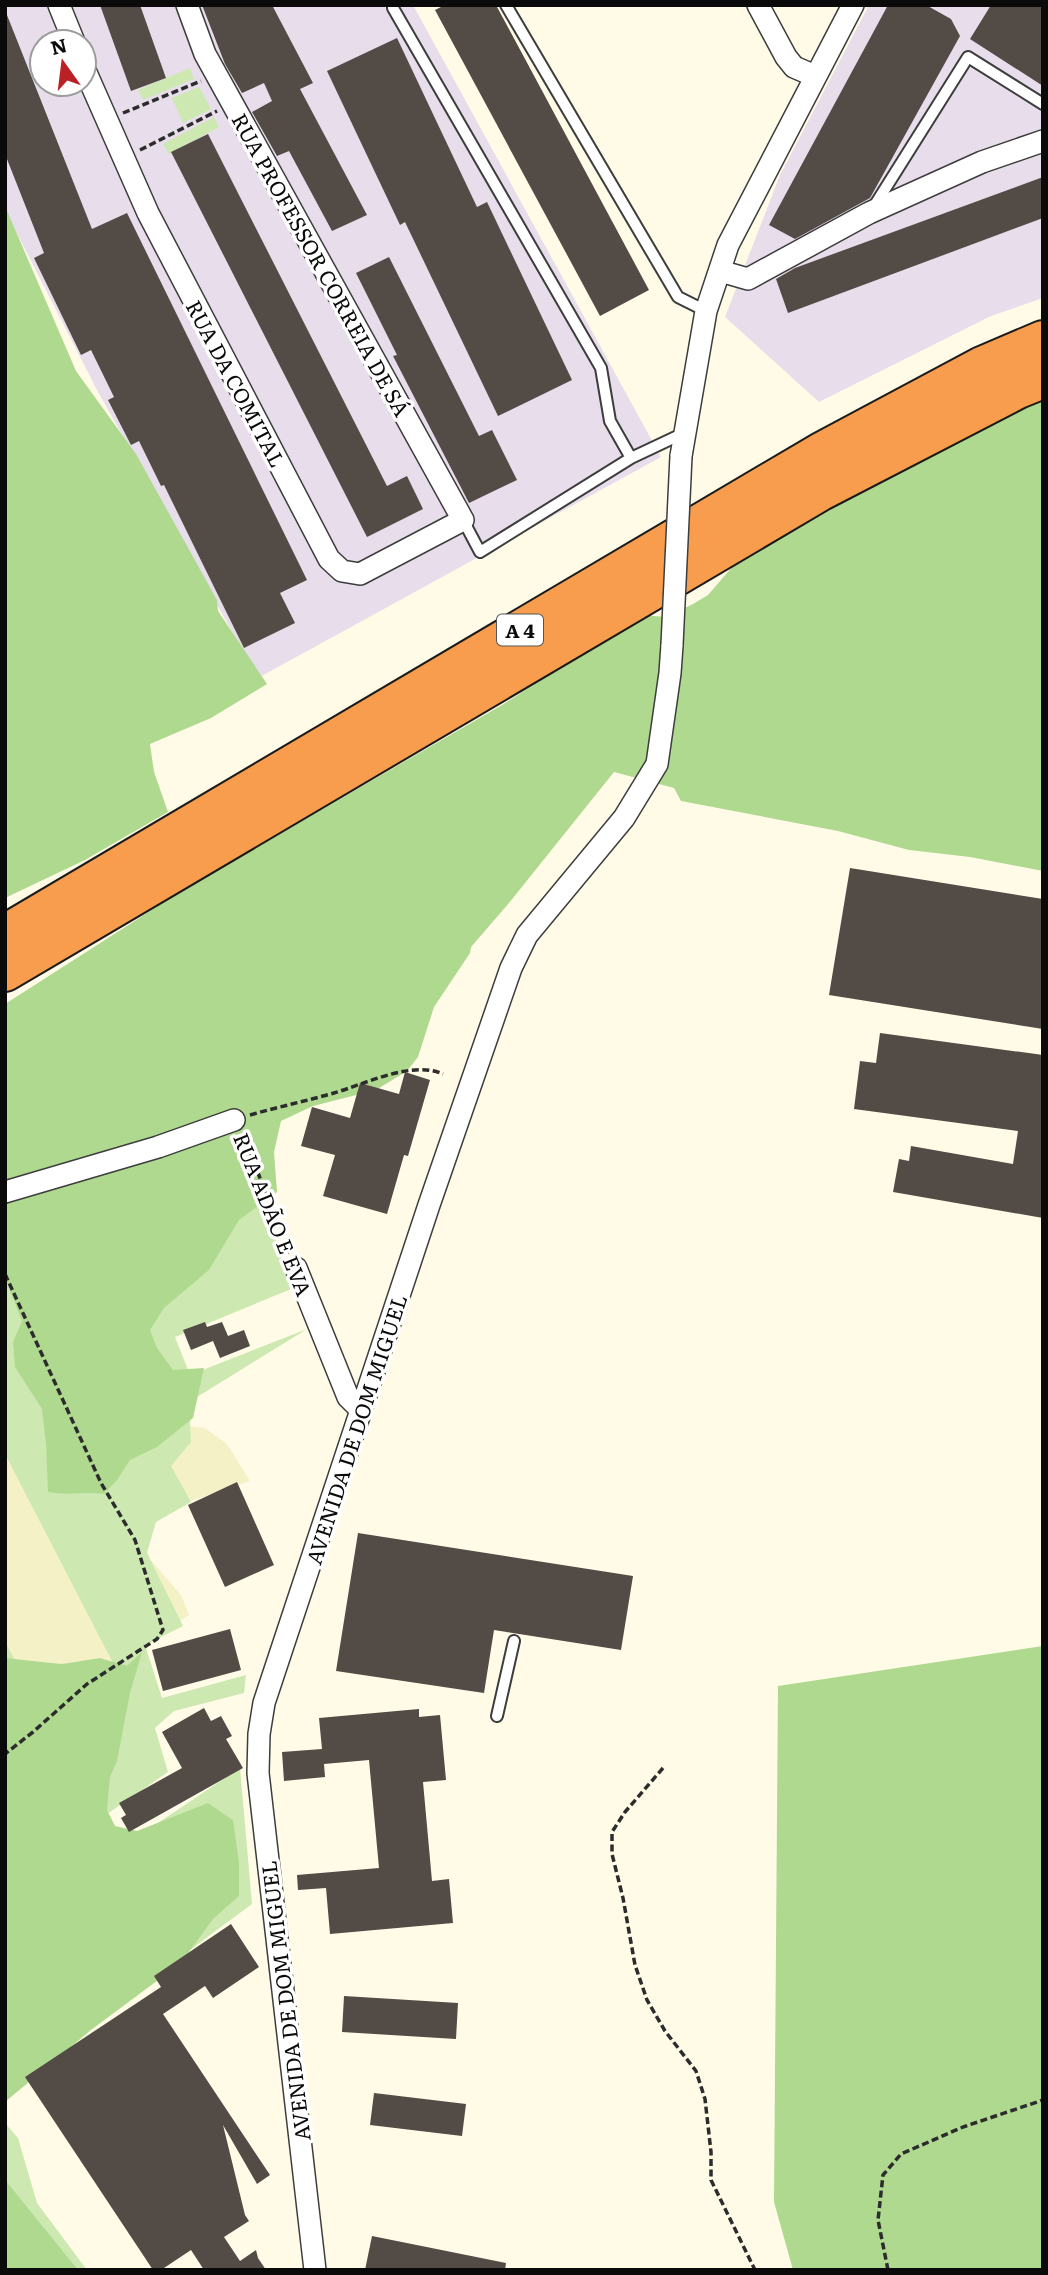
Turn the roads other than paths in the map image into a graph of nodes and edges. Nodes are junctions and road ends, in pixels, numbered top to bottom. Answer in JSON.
{"nodes":[{"id":1,"x":59,"y":5,"type":"edge"},
{"id":2,"x":187,"y":5,"type":"edge"},
{"id":3,"x":506,"y":5,"type":"edge"},
{"id":4,"x":758,"y":5,"type":"edge"},
{"id":5,"x":853,"y":5,"type":"edge"},
{"id":6,"x":393,"y":8,"type":"dead end"},
{"id":7,"x":68,"y":28,"type":"edge"},
{"id":8,"x":815,"y":76,"type":"junction"},
{"id":9,"x":96,"y":98,"type":"edge"},
{"id":10,"x":1043,"y":104,"type":"edge"},
{"id":11,"x":1043,"y":141,"type":"edge"},
{"id":12,"x":869,"y":213,"type":"junction"},
{"id":13,"x":720,"y":271,"type":"junction"},
{"id":14,"x":706,"y":312,"type":"junction"},
{"id":15,"x":1043,"y":340,"type":"edge"},
{"id":16,"x":1043,"y":379,"type":"edge"},
{"id":17,"x":684,"y":433,"type":"junction"},
{"id":18,"x":631,"y":458,"type":"junction"},
{"id":19,"x":463,"y":520,"type":"junction"},
{"id":20,"x":5,"y":934,"type":"edge"},
{"id":21,"x":5,"y":972,"type":"edge"},
{"id":22,"x":234,"y":1120,"type":"road end"},
{"id":23,"x":5,"y":1192,"type":"edge"},
{"id":24,"x":296,"y":1268,"type":"road end"},
{"id":25,"x":362,"y":1410,"type":"junction"},
{"id":26,"x":514,"y":1642,"type":"dead end"},
{"id":27,"x":497,"y":1716,"type":"dead end"},
{"id":28,"x":315,"y":2270,"type":"edge"}],
"edges":[{"from":1,"to":7,"type":"street"},
{"from":2,"to":19,"type":"street","name":"RUA PROFESSOR CORREIA DE SÁ"},
{"from":3,"to":14,"type":"lane"},
{"from":4,"to":8,"type":"street"},
{"from":5,"to":8,"type":"street","name":"AVENIDA DE DOM MIGUEL"},
{"from":6,"to":18,"type":"lane"},
{"from":8,"to":13,"type":"street","name":"AVENIDA DE DOM MIGUEL"},
{"from":9,"to":19,"type":"street","name":"RUA DA COMITAL"},
{"from":10,"to":12,"type":"lane"},
{"from":11,"to":12,"type":"street"},
{"from":12,"to":13,"type":"street"},
{"from":13,"to":14,"type":"street","name":"AVENIDA DE DOM MIGUEL"},
{"from":14,"to":17,"type":"street","name":"AVENIDA DE DOM MIGUEL"},
{"from":15,"to":20,"type":"highway","number":"A 4"},
{"from":16,"to":21,"type":"highway","number":"A 4"},
{"from":17,"to":18,"type":"lane"},
{"from":17,"to":25,"type":"street","name":"AVENIDA DE DOM MIGUEL","bridge":true},
{"from":18,"to":19,"type":"lane"},
{"from":22,"to":23,"type":"street","name":"RUA ADÃO E EVA"},
{"from":24,"to":25,"type":"street","name":"RUA ADÃO E EVA"},
{"from":25,"to":28,"type":"street","name":"AVENIDA DE DOM MIGUEL"},
{"from":26,"to":27,"type":"lane"}]}
